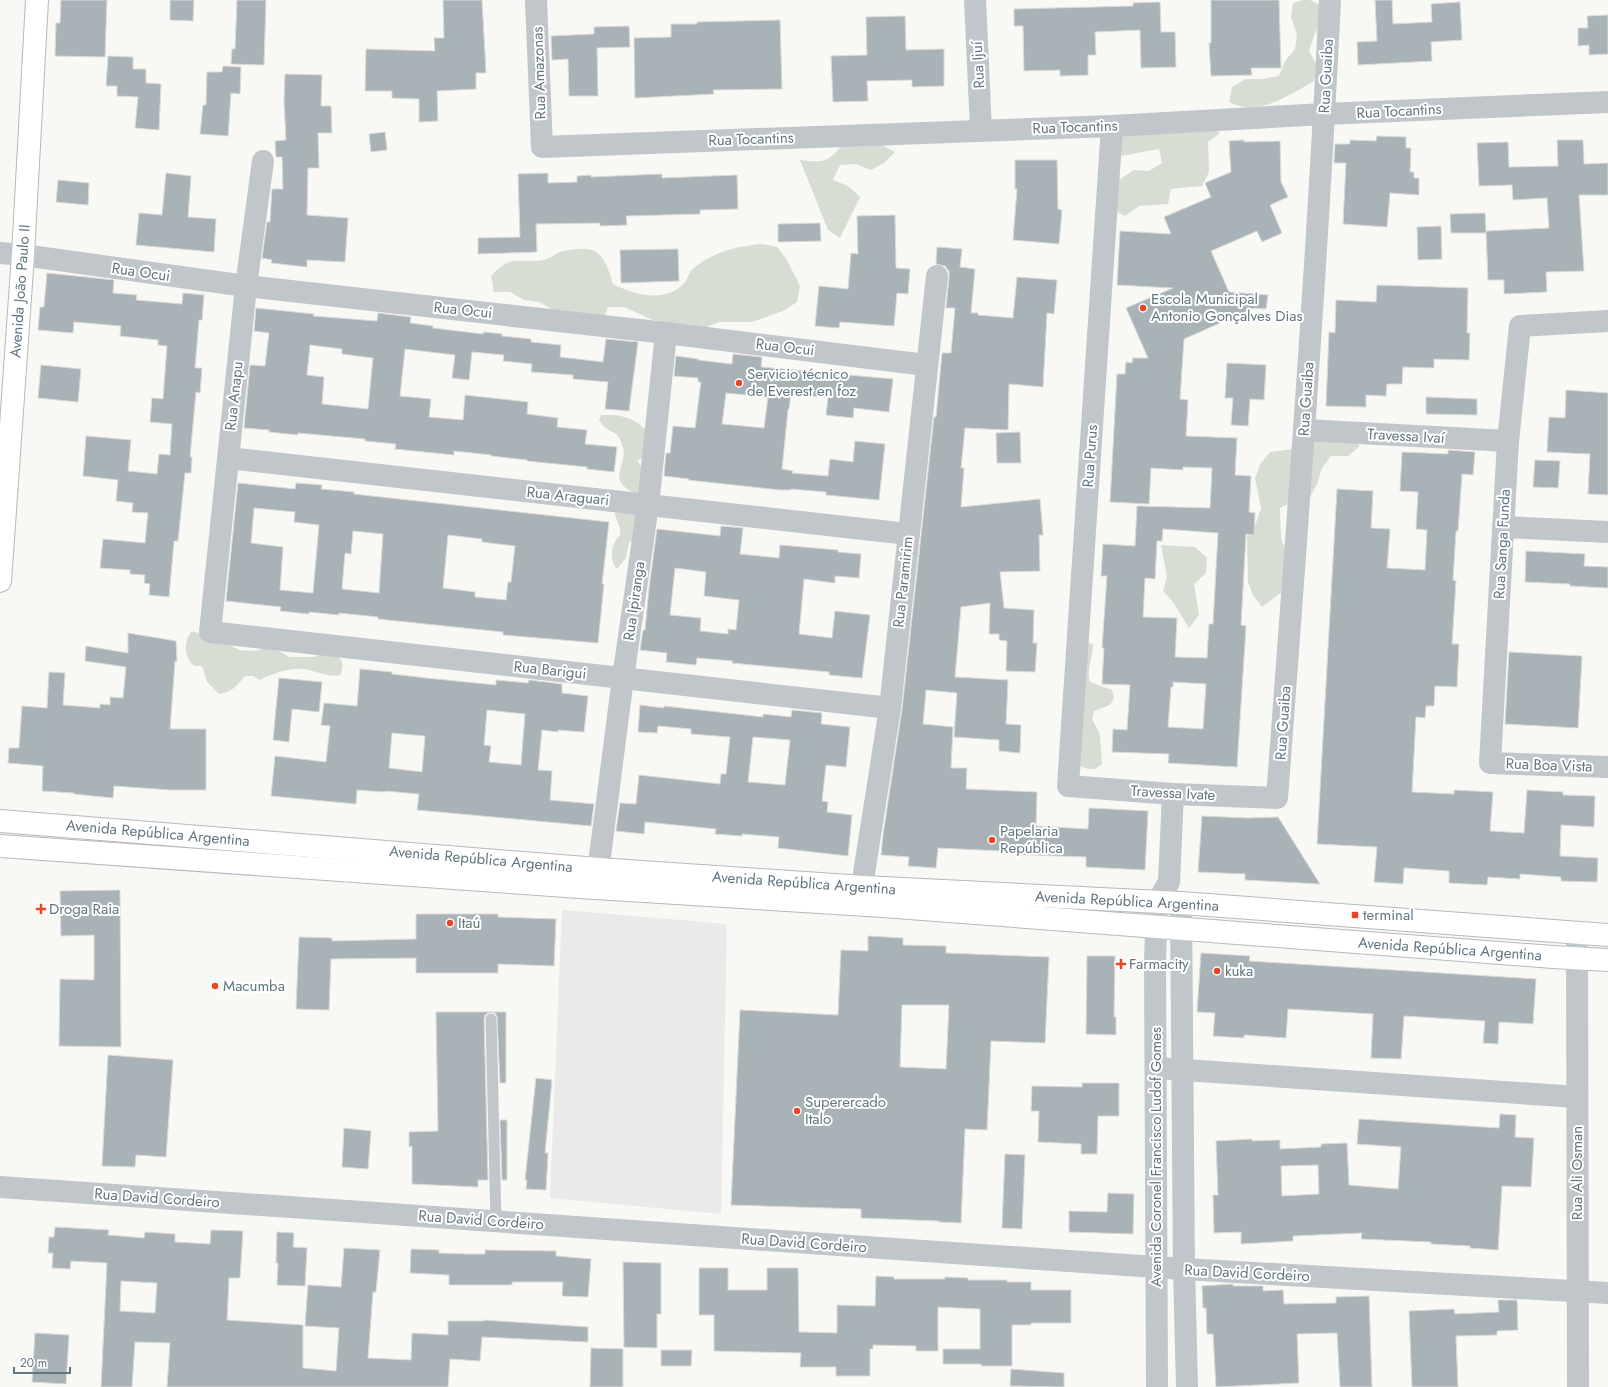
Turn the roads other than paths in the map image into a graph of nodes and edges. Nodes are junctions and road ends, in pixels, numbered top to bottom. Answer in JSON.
{"nodes":[{"id":1,"x":37,"y":0,"type":"edge"},
{"id":2,"x":536,"y":0,"type":"edge"},
{"id":3,"x":975,"y":0,"type":"edge"},
{"id":4,"x":1330,"y":0,"type":"edge"},
{"id":5,"x":1608,"y":102,"type":"edge"},
{"id":6,"x":1324,"y":114,"type":"junction"},
{"id":7,"x":1112,"y":126,"type":"junction"},
{"id":8,"x":981,"y":130,"type":"junction"},
{"id":9,"x":542,"y":147,"type":"joint"},
{"id":10,"x":263,"y":161,"type":"dead end"},
{"id":11,"x":0,"y":253,"type":"edge"},
{"id":12,"x":23,"y":255,"type":"junction"},
{"id":13,"x":937,"y":276,"type":"dead end"},
{"id":14,"x":246,"y":286,"type":"junction"},
{"id":15,"x":1608,"y":321,"type":"edge"},
{"id":16,"x":666,"y":333,"type":"junction"},
{"id":17,"x":926,"y":365,"type":"junction"},
{"id":18,"x":1305,"y":430,"type":"junction"},
{"id":19,"x":1508,"y":441,"type":"junction"},
{"id":20,"x":228,"y":458,"type":"junction"},
{"id":21,"x":648,"y":505,"type":"junction"},
{"id":22,"x":1503,"y":527,"type":"junction"},
{"id":23,"x":1608,"y":532,"type":"edge"},
{"id":24,"x":908,"y":534,"type":"junction"},
{"id":25,"x":0,"y":581,"type":"edge"},
{"id":26,"x":210,"y":632,"type":"joint"},
{"id":27,"x":623,"y":678,"type":"junction"},
{"id":28,"x":890,"y":708,"type":"junction"},
{"id":29,"x":1490,"y":763,"type":"joint"},
{"id":30,"x":1608,"y":767,"type":"edge"},
{"id":31,"x":1068,"y":786,"type":"joint"},
{"id":32,"x":1173,"y":794,"type":"junction"},
{"id":33,"x":1278,"y":798,"type":"joint"},
{"id":34,"x":0,"y":821,"type":"edge"},
{"id":35,"x":0,"y":846,"type":"edge"},
{"id":36,"x":597,"y":878,"type":"junction"},
{"id":37,"x":1169,"y":882,"type":"junction"},
{"id":38,"x":861,"y":896,"type":"junction"},
{"id":39,"x":1157,"y":902,"type":"junction"},
{"id":40,"x":1181,"y":903,"type":"junction"},
{"id":41,"x":1155,"y":927,"type":"junction"},
{"id":42,"x":1181,"y":928,"type":"junction"},
{"id":43,"x":1577,"y":933,"type":"junction"},
{"id":44,"x":1608,"y":936,"type":"edge"},
{"id":45,"x":1576,"y":958,"type":"junction"},
{"id":46,"x":1608,"y":960,"type":"edge"},
{"id":47,"x":491,"y":1019,"type":"dead end"},
{"id":48,"x":1156,"y":1068,"type":"junction"},
{"id":49,"x":1182,"y":1070,"type":"junction"},
{"id":50,"x":1577,"y":1097,"type":"junction"},
{"id":51,"x":0,"y":1187,"type":"edge"},
{"id":52,"x":496,"y":1221,"type":"junction"},
{"id":53,"x":1157,"y":1267,"type":"junction"},
{"id":54,"x":1184,"y":1269,"type":"junction"},
{"id":55,"x":1577,"y":1291,"type":"junction"},
{"id":56,"x":1608,"y":1293,"type":"edge"},
{"id":57,"x":1157,"y":1387,"type":"edge"},
{"id":58,"x":1188,"y":1387,"type":"edge"},
{"id":59,"x":1578,"y":1387,"type":"edge"}],
"edges":[{"from":1,"to":12,"type":"main road","name":"Avenida João Paulo II"},
{"from":2,"to":9,"type":"street","name":"Rua Amazonas"},
{"from":3,"to":8,"type":"street","name":"Rua Ijuí"},
{"from":4,"to":6,"type":"street","name":"Rua Guaiba"},
{"from":5,"to":6,"type":"street","name":"Rua Tocantins"},
{"from":6,"to":7,"type":"street","name":"Rua Tocantins"},
{"from":6,"to":18,"type":"street","name":"Rua Guaiba"},
{"from":7,"to":8,"type":"street","name":"Rua Tocantins"},
{"from":7,"to":31,"type":"street","name":"Rua Purus"},
{"from":8,"to":9,"type":"street","name":"Rua Tocantins"},
{"from":10,"to":14,"type":"street","name":"Rua Anapu"},
{"from":11,"to":12,"type":"street","name":"Rua Ocui"},
{"from":12,"to":14,"type":"street","name":"Rua Ocui"},
{"from":12,"to":25,"type":"main road","name":"Avenida João Paulo II"},
{"from":13,"to":17,"type":"street","name":"Rua Paramirim"},
{"from":14,"to":16,"type":"street","name":"Rua Ocui"},
{"from":14,"to":20,"type":"street","name":"Rua Anapu"},
{"from":15,"to":19,"type":"street","name":"Rua Sanga Funda"},
{"from":16,"to":17,"type":"street","name":"Rua Ocui"},
{"from":16,"to":21,"type":"street","name":"Rua Ipiranga"},
{"from":17,"to":24,"type":"street","name":"Rua Paramirim"},
{"from":18,"to":19,"type":"street","name":"Travessa Ivaí"},
{"from":18,"to":33,"type":"street","name":"Rua Guaiba"},
{"from":19,"to":22,"type":"street","name":"Rua Sanga Funda"},
{"from":20,"to":21,"type":"street","name":"Rua Araguari"},
{"from":20,"to":26,"type":"street","name":"Rua Anapu"},
{"from":21,"to":24,"type":"street","name":"Rua Araguari"},
{"from":21,"to":27,"type":"street","name":"Rua Ipiranga"},
{"from":22,"to":23,"type":"street"},
{"from":22,"to":29,"type":"street","name":"Rua Sanga Funda"},
{"from":24,"to":28,"type":"street","name":"Rua Paramirim"},
{"from":26,"to":27,"type":"street","name":"Rua Barigui"},
{"from":27,"to":28,"type":"street","name":"Rua Barigui"},
{"from":27,"to":36,"type":"street","name":"Rua Ipiranga"},
{"from":28,"to":38,"type":"street","name":"Rua Paramirim"},
{"from":29,"to":30,"type":"street","name":"Rua Boa Vista"},
{"from":31,"to":32,"type":"street","name":"Travessa Ivate"},
{"from":32,"to":33,"type":"street","name":"Travessa Ivate"},
{"from":32,"to":37,"type":"street"},
{"from":34,"to":36,"type":"main road","name":"Avenida República Argentina"},
{"from":35,"to":36,"type":"main road","name":"Avenida República Argentina"},
{"from":36,"to":38,"type":"main road","name":"Avenida República Argentina"},
{"from":37,"to":39,"type":"street"},
{"from":37,"to":40,"type":"street"},
{"from":38,"to":39,"type":"main road","name":"Avenida República Argentina"},
{"from":38,"to":41,"type":"main road","name":"Avenida República Argentina"},
{"from":39,"to":40,"type":"main road","name":"Avenida República Argentina"},
{"from":39,"to":41,"type":"street","name":"Avenida Coronel Francisco Ludof Gomes"},
{"from":40,"to":42,"type":"street","name":"Avenida Coronel Francisco Ludof Gomes"},
{"from":40,"to":43,"type":"main road","name":"Avenida República Argentina"},
{"from":41,"to":42,"type":"main road","name":"Avenida República Argentina"},
{"from":41,"to":48,"type":"street","name":"Avenida Coronel Francisco Ludof Gomes"},
{"from":42,"to":45,"type":"main road","name":"Avenida República Argentina"},
{"from":42,"to":49,"type":"street","name":"Avenida Coronel Francisco Ludof Gomes"},
{"from":43,"to":44,"type":"main road","name":"Avenida República Argentina"},
{"from":43,"to":45,"type":"street","name":"Rua Ali Osman"},
{"from":45,"to":46,"type":"main road","name":"Avenida República Argentina"},
{"from":45,"to":50,"type":"street","name":"Rua Ali Osman"},
{"from":47,"to":52,"type":"lane"},
{"from":48,"to":49,"type":"street"},
{"from":48,"to":53,"type":"street","name":"Avenida Coronel Francisco Ludof Gomes"},
{"from":49,"to":50,"type":"street"},
{"from":49,"to":54,"type":"street","name":"Avenida Coronel Francisco Ludof Gomes"},
{"from":50,"to":55,"type":"street","name":"Rua Ali Osman"},
{"from":51,"to":52,"type":"street","name":"Rua David Cordeiro"},
{"from":52,"to":53,"type":"street","name":"Rua David Cordeiro"},
{"from":53,"to":54,"type":"street","name":"Rua David Cordeiro"},
{"from":53,"to":57,"type":"street","name":"Avenida Coronel Francisco Ludof Gomes"},
{"from":54,"to":55,"type":"street","name":"Rua David Cordeiro"},
{"from":54,"to":58,"type":"street","name":"Avenida Coronel Francisco Ludof Gomes"},
{"from":55,"to":56,"type":"street","name":"Rua David Cordeiro"},
{"from":55,"to":59,"type":"street","name":"Rua Ali Osman"}]}
